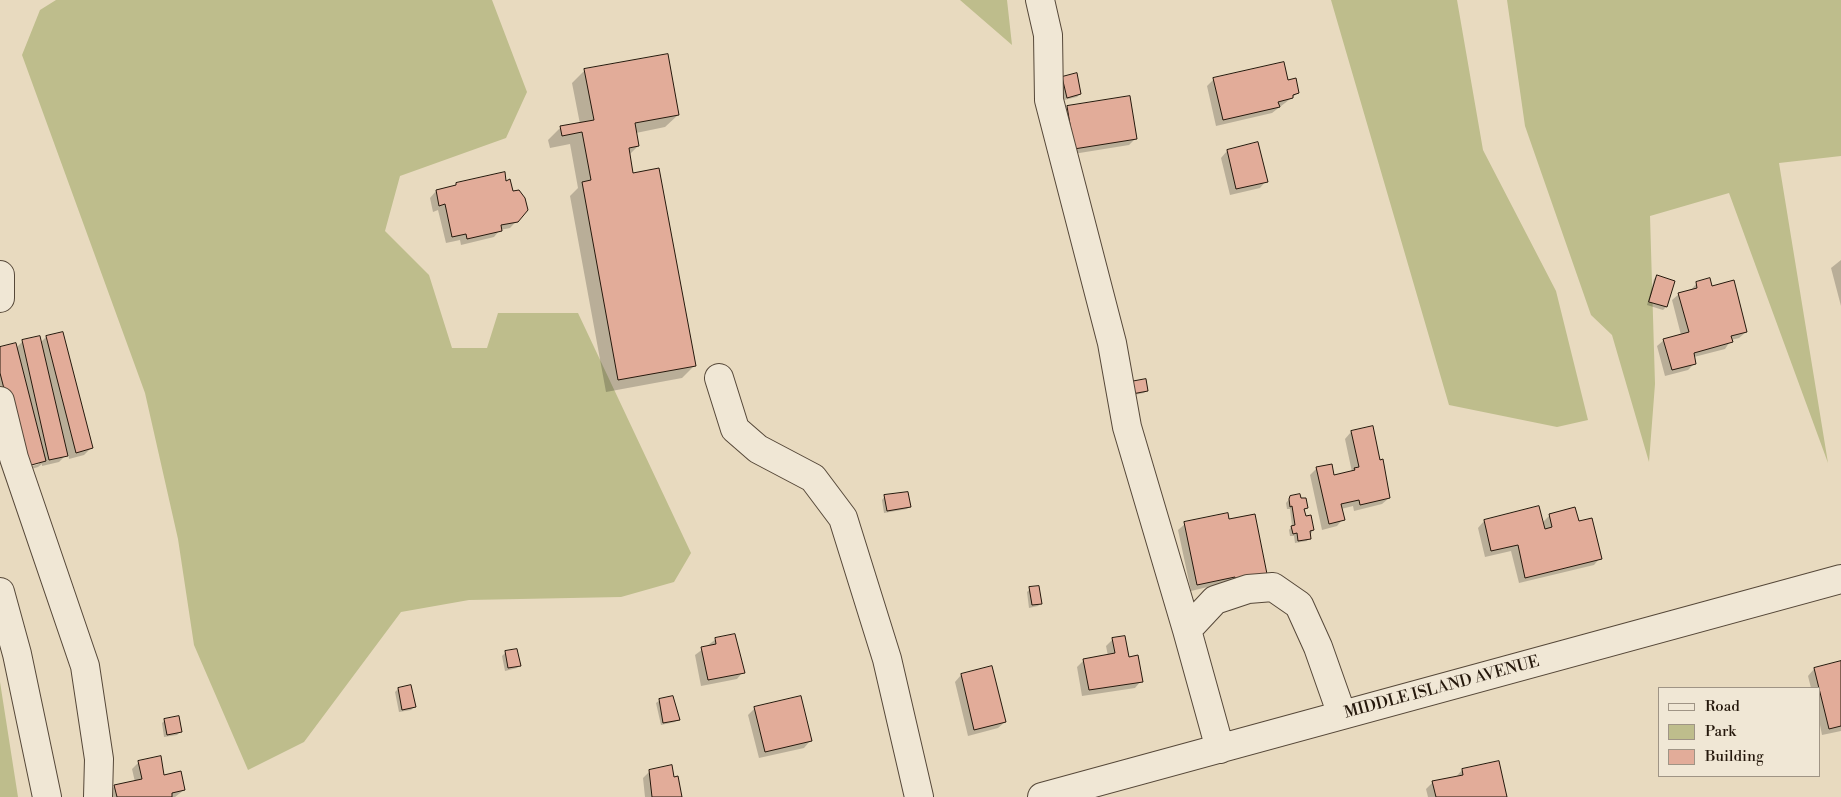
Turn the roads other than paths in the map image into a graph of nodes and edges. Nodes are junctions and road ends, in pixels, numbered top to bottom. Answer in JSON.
{"nodes":[{"id":1,"x":1040,"y":0,"type":"edge"},
{"id":2,"x":0,"y":275,"type":"edge"},
{"id":3,"x":0,"y":298,"type":"edge"},
{"id":4,"x":719,"y":378,"type":"dead end"},
{"id":5,"x":0,"y":401,"type":"edge"},
{"id":6,"x":1841,"y":579,"type":"edge"},
{"id":7,"x":0,"y":592,"type":"edge"},
{"id":8,"x":1187,"y":630,"type":"junction"},
{"id":9,"x":1342,"y":715,"type":"junction"},
{"id":10,"x":1220,"y":749,"type":"junction"},
{"id":11,"x":47,"y":797,"type":"edge"},
{"id":12,"x":98,"y":797,"type":"edge"},
{"id":13,"x":919,"y":797,"type":"edge"},
{"id":14,"x":1042,"y":797,"type":"edge"}],
"edges":[{"from":1,"to":8,"type":"street"},
{"from":2,"to":3,"type":"street"},
{"from":4,"to":13,"type":"street"},
{"from":5,"to":12,"type":"street"},
{"from":6,"to":9,"type":"street","name":"MIDDLE ISLAND AVENUE"},
{"from":7,"to":11,"type":"street"},
{"from":8,"to":9,"type":"street"},
{"from":8,"to":10,"type":"street"},
{"from":9,"to":10,"type":"street","name":"MIDDLE ISLAND AVENUE"},
{"from":10,"to":14,"type":"street","name":"MIDDLE ISLAND AVENUE"}]}
